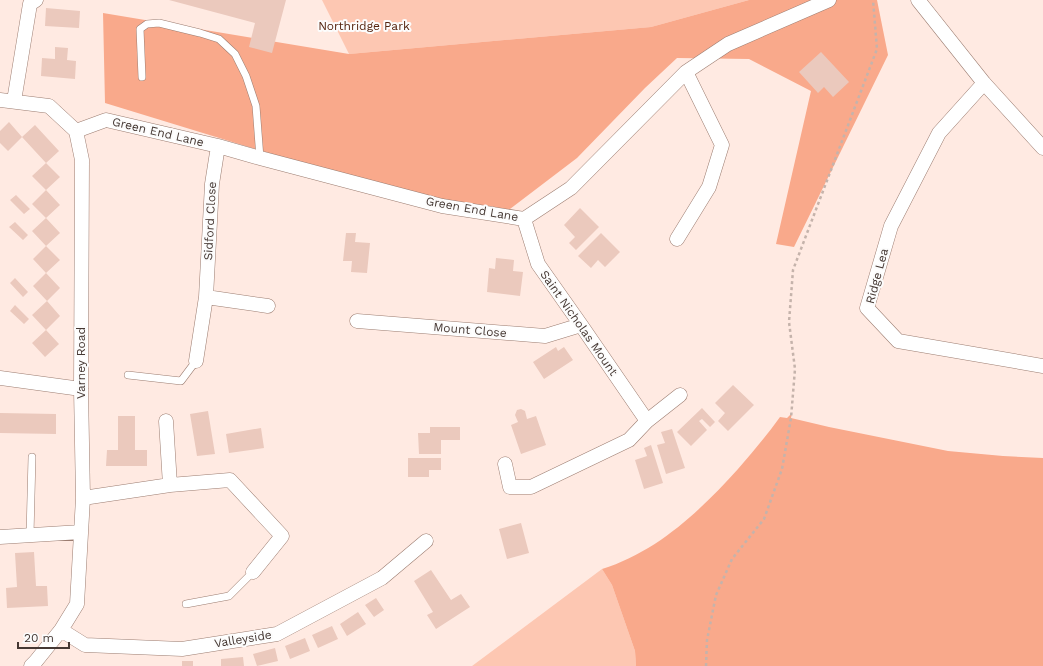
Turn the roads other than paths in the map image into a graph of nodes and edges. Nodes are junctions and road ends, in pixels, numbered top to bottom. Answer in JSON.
{"nodes":[{"id":1,"x":36,"y":0,"type":"edge"},
{"id":2,"x":828,"y":0,"type":"edge"},
{"id":3,"x":918,"y":0,"type":"edge"},
{"id":4,"x":686,"y":72,"type":"junction"},
{"id":5,"x":142,"y":77,"type":"dead end"},
{"id":6,"x":984,"y":83,"type":"junction"},
{"id":7,"x":7,"y":101,"type":"edge"},
{"id":8,"x":76,"y":130,"type":"junction"},
{"id":9,"x":218,"y":146,"type":"junction"},
{"id":10,"x":1043,"y":148,"type":"edge"},
{"id":11,"x":260,"y":158,"type":"junction"},
{"id":12,"x":524,"y":218,"type":"junction"},
{"id":13,"x":677,"y":239,"type":"dead end"},
{"id":14,"x":206,"y":297,"type":"junction"},
{"id":15,"x":268,"y":306,"type":"dead end"},
{"id":16,"x":357,"y":321,"type":"dead end"},
{"id":17,"x":582,"y":325,"type":"junction"},
{"id":18,"x":196,"y":361,"type":"joint"},
{"id":19,"x":1043,"y":366,"type":"edge"},
{"id":20,"x":128,"y":375,"type":"dead end"},
{"id":21,"x":0,"y":378,"type":"edge"},
{"id":22,"x":81,"y":389,"type":"junction"},
{"id":23,"x":680,"y":395,"type":"dead end"},
{"id":24,"x":647,"y":420,"type":"junction"},
{"id":25,"x":166,"y":421,"type":"dead end"},
{"id":26,"x":32,"y":457,"type":"dead end"},
{"id":27,"x":505,"y":464,"type":"dead end"},
{"id":28,"x":170,"y":485,"type":"junction"},
{"id":29,"x":82,"y":498,"type":"junction"},
{"id":30,"x":81,"y":532,"type":"junction"},
{"id":31,"x":30,"y":535,"type":"junction"},
{"id":32,"x":0,"y":537,"type":"edge"},
{"id":33,"x":426,"y":541,"type":"dead end"},
{"id":34,"x":253,"y":572,"type":"joint"},
{"id":35,"x":186,"y":604,"type":"dead end"},
{"id":36,"x":61,"y":630,"type":"junction"},
{"id":37,"x":31,"y":666,"type":"edge"}],
"edges":[{"from":1,"to":7,"type":"street"},
{"from":2,"to":4,"type":"street","name":"Green End Lane"},
{"from":3,"to":6,"type":"street"},
{"from":4,"to":12,"type":"street","name":"Green End Lane"},
{"from":4,"to":13,"type":"street"},
{"from":5,"to":11,"type":"lane"},
{"from":6,"to":10,"type":"street"},
{"from":6,"to":19,"type":"street","name":"Ridge Lea"},
{"from":7,"to":8,"type":"street"},
{"from":8,"to":9,"type":"street","name":"Green End Lane"},
{"from":8,"to":22,"type":"street","name":"Varney Road"},
{"from":9,"to":11,"type":"street","name":"Green End Lane"},
{"from":9,"to":14,"type":"street","name":"Sidford Close"},
{"from":11,"to":12,"type":"street","name":"Green End Lane"},
{"from":12,"to":17,"type":"street","name":"Saint Nicholas Mount"},
{"from":14,"to":15,"type":"street"},
{"from":14,"to":18,"type":"street","name":"Sidford Close"},
{"from":16,"to":17,"type":"street","name":"Mount Close"},
{"from":17,"to":24,"type":"street","name":"Saint Nicholas Mount"},
{"from":18,"to":20,"type":"lane"},
{"from":21,"to":22,"type":"street"},
{"from":22,"to":29,"type":"street","name":"Varney Road"},
{"from":23,"to":24,"type":"street"},
{"from":24,"to":27,"type":"street"},
{"from":25,"to":28,"type":"street"},
{"from":26,"to":31,"type":"lane"},
{"from":28,"to":29,"type":"street"},
{"from":28,"to":34,"type":"street"},
{"from":29,"to":30,"type":"street","name":"Varney Road"},
{"from":30,"to":31,"type":"street"},
{"from":30,"to":36,"type":"street","name":"Varney Road"},
{"from":31,"to":32,"type":"street"},
{"from":33,"to":36,"type":"street","name":"Valleyside"},
{"from":34,"to":35,"type":"lane"},
{"from":36,"to":37,"type":"street","name":"Varney Road"}]}
